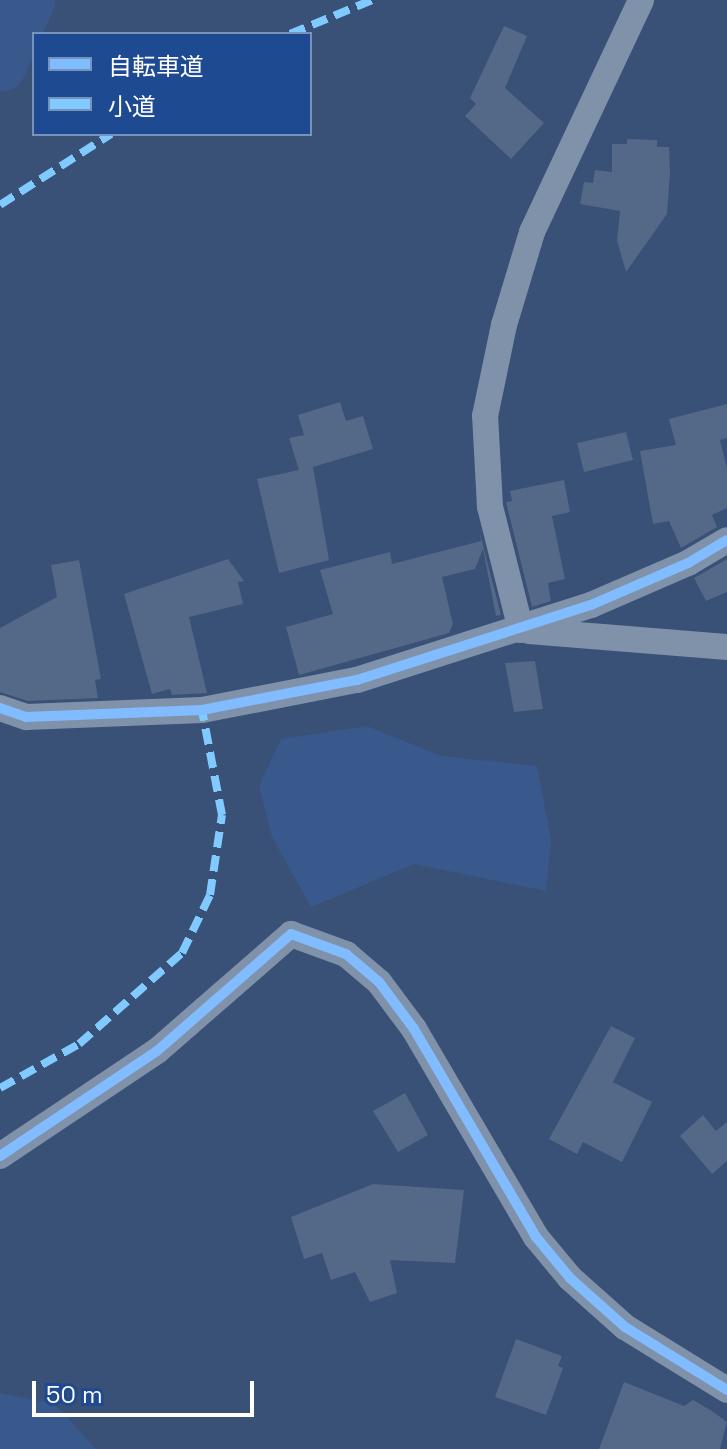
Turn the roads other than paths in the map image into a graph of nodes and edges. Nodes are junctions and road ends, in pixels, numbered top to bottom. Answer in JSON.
{"nodes":[{"id":1,"x":641,"y":0,"type":"edge"},
{"id":2,"x":727,"y":540,"type":"edge"},
{"id":3,"x":521,"y":630,"type":"junction"},
{"id":4,"x":727,"y":647,"type":"edge"},
{"id":5,"x":0,"y":708,"type":"edge"},
{"id":6,"x":0,"y":1156,"type":"edge"},
{"id":7,"x":727,"y":1390,"type":"edge"}],
"edges":[{"from":1,"to":3,"type":"street"},
{"from":2,"to":3,"type":"street"},
{"from":3,"to":4,"type":"street"},
{"from":3,"to":5,"type":"street"},
{"from":6,"to":7,"type":"street"}]}
